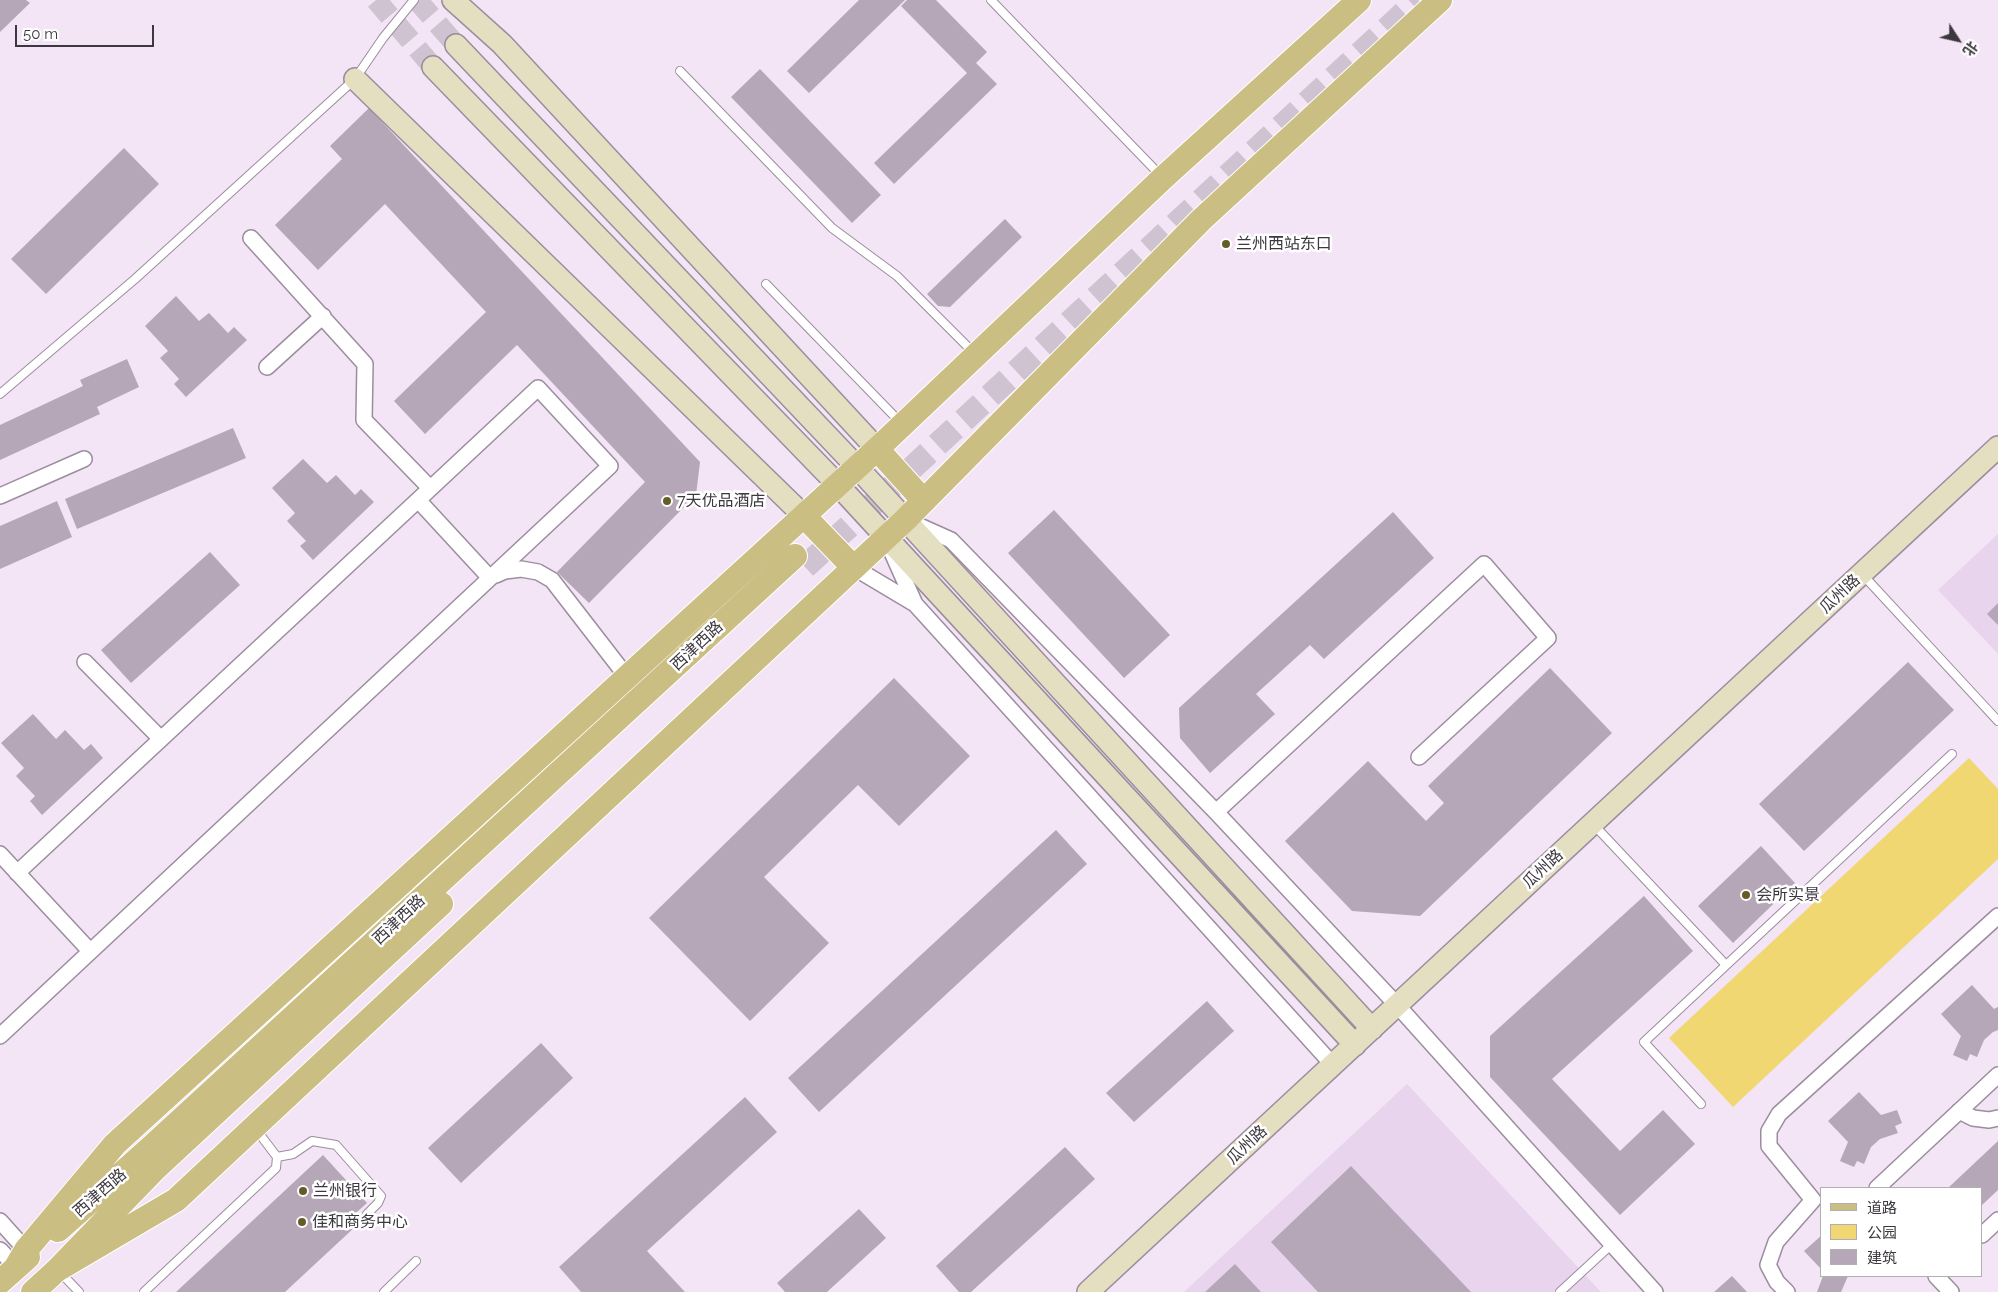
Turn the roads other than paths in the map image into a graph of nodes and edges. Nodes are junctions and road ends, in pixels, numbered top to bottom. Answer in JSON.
{"nodes":[{"id":1,"x":414,"y":0,"type":"edge"},
{"id":2,"x":453,"y":0,"type":"edge"},
{"id":3,"x":991,"y":0,"type":"edge"},
{"id":4,"x":1359,"y":0,"type":"edge"},
{"id":5,"x":1440,"y":0,"type":"edge"},
{"id":6,"x":456,"y":45,"type":"tunnel mouth"},
{"id":7,"x":434,"y":66,"type":"tunnel mouth"},
{"id":8,"x":680,"y":71,"type":"dead end"},
{"id":9,"x":355,"y":78,"type":"junction"},
{"id":10,"x":1163,"y":178,"type":"junction"},
{"id":11,"x":251,"y":238,"type":"dead end"},
{"id":12,"x":766,"y":284,"type":"dead end"},
{"id":13,"x":323,"y":316,"type":"junction"},
{"id":14,"x":976,"y":356,"type":"junction"},
{"id":15,"x":267,"y":367,"type":"dead end"},
{"id":16,"x":0,"y":394,"type":"edge"},
{"id":17,"x":903,"y":425,"type":"junction"},
{"id":18,"x":1998,"y":447,"type":"edge"},
{"id":19,"x":877,"y":450,"type":"junction"},
{"id":20,"x":84,"y":459,"type":"dead end"},
{"id":21,"x":857,"y":467,"type":"junction"},
{"id":22,"x":838,"y":485,"type":"junction"},
{"id":23,"x":430,"y":488,"type":"junction"},
{"id":24,"x":0,"y":496,"type":"edge"},
{"id":25,"x":418,"y":500,"type":"junction"},
{"id":26,"x":923,"y":500,"type":"junction"},
{"id":27,"x":804,"y":516,"type":"junction"},
{"id":28,"x":905,"y":520,"type":"junction"},
{"id":29,"x":885,"y":537,"type":"junction"},
{"id":30,"x":853,"y":567,"type":"junction"},
{"id":31,"x":1862,"y":574,"type":"junction"},
{"id":32,"x":490,"y":578,"type":"junction"},
{"id":33,"x":915,"y":604,"type":"junction"},
{"id":34,"x":85,"y":662,"type":"dead end"},
{"id":35,"x":627,"y":677,"type":"junction"},
{"id":36,"x":1998,"y":721,"type":"edge"},
{"id":37,"x":161,"y":739,"type":"junction"},
{"id":38,"x":1952,"y":754,"type":"dead end"},
{"id":39,"x":1419,"y":757,"type":"dead end"},
{"id":40,"x":1216,"y":812,"type":"junction"},
{"id":41,"x":1593,"y":823,"type":"junction"},
{"id":42,"x":0,"y":854,"type":"edge"},
{"id":43,"x":17,"y":873,"type":"junction"},
{"id":44,"x":1998,"y":916,"type":"edge"},
{"id":45,"x":90,"y":951,"type":"junction"},
{"id":46,"x":1726,"y":965,"type":"junction"},
{"id":47,"x":1397,"y":1005,"type":"junction"},
{"id":48,"x":1372,"y":1029,"type":"junction"},
{"id":49,"x":0,"y":1036,"type":"edge"},
{"id":50,"x":1355,"y":1045,"type":"junction"},
{"id":51,"x":1333,"y":1065,"type":"junction"},
{"id":52,"x":1998,"y":1074,"type":"edge"},
{"id":53,"x":1701,"y":1104,"type":"dead end"},
{"id":54,"x":1959,"y":1111,"type":"junction"},
{"id":55,"x":1998,"y":1118,"type":"edge"},
{"id":56,"x":254,"y":1127,"type":"junction"},
{"id":57,"x":277,"y":1156,"type":"junction"},
{"id":58,"x":1878,"y":1187,"type":"edge"},
{"id":59,"x":1818,"y":1200,"type":"edge"},
{"id":60,"x":367,"y":1214,"type":"dead end"},
{"id":61,"x":1998,"y":1220,"type":"edge"},
{"id":62,"x":0,"y":1221,"type":"edge"},
{"id":63,"x":1983,"y":1234,"type":"edge"},
{"id":64,"x":1612,"y":1244,"type":"junction"},
{"id":65,"x":0,"y":1250,"type":"edge"},
{"id":66,"x":416,"y":1262,"type":"dead end"},
{"id":67,"x":14,"y":1266,"type":"edge"},
{"id":68,"x":57,"y":1270,"type":"junction"},
{"id":69,"x":1939,"y":1277,"type":"edge"},
{"id":70,"x":33,"y":1292,"type":"edge"},
{"id":71,"x":79,"y":1292,"type":"edge"},
{"id":72,"x":144,"y":1292,"type":"edge"},
{"id":73,"x":384,"y":1292,"type":"edge"},
{"id":74,"x":1088,"y":1292,"type":"edge"},
{"id":75,"x":1560,"y":1292,"type":"edge"},
{"id":76,"x":1655,"y":1292,"type":"edge"},
{"id":77,"x":1787,"y":1292,"type":"edge"},
{"id":78,"x":1951,"y":1292,"type":"edge"}],
"edges":[{"from":1,"to":9,"type":"lane"},
{"from":2,"to":19,"type":"street"},
{"from":3,"to":10,"type":"lane"},
{"from":4,"to":10,"type":"main road"},
{"from":5,"to":26,"type":"main road"},
{"from":6,"to":21,"type":"street"},
{"from":7,"to":22,"type":"street"},
{"from":8,"to":14,"type":"lane"},
{"from":9,"to":16,"type":"lane"},
{"from":9,"to":27,"type":"street"},
{"from":10,"to":14,"type":"main road"},
{"from":11,"to":13,"type":"street"},
{"from":12,"to":17,"type":"lane"},
{"from":13,"to":15,"type":"street"},
{"from":13,"to":23,"type":"street"},
{"from":14,"to":17,"type":"main road"},
{"from":17,"to":19,"type":"main road"},
{"from":18,"to":31,"type":"street","name":"瓜州路"},
{"from":19,"to":21,"type":"main road"},
{"from":19,"to":26,"type":"main road"},
{"from":20,"to":24,"type":"street"},
{"from":21,"to":22,"type":"main road"},
{"from":21,"to":28,"type":"street"},
{"from":22,"to":27,"type":"main road"},
{"from":22,"to":29,"type":"street"},
{"from":23,"to":25,"type":"street"},
{"from":23,"to":32,"type":"street"},
{"from":25,"to":32,"type":"street"},
{"from":25,"to":37,"type":"street"},
{"from":26,"to":28,"type":"main road"},
{"from":27,"to":30,"type":"main road"},
{"from":27,"to":35,"type":"main road"},
{"from":28,"to":29,"type":"main road"},
{"from":28,"to":40,"type":"street"},
{"from":28,"to":48,"type":"street"},
{"from":29,"to":30,"type":"main road"},
{"from":29,"to":33,"type":"street"},
{"from":29,"to":50,"type":"street"},
{"from":30,"to":33,"type":"street"},
{"from":30,"to":56,"type":"main road"},
{"from":31,"to":36,"type":"lane"},
{"from":31,"to":41,"type":"street","name":"瓜州路"},
{"from":32,"to":35,"type":"street"},
{"from":32,"to":45,"type":"street"},
{"from":33,"to":51,"type":"street"},
{"from":34,"to":37,"type":"street"},
{"from":35,"to":67,"type":"main road"},
{"from":37,"to":43,"type":"street"},
{"from":38,"to":46,"type":"lane"},
{"from":39,"to":40,"type":"street"},
{"from":40,"to":47,"type":"street"},
{"from":41,"to":46,"type":"lane"},
{"from":41,"to":47,"type":"street","name":"瓜州路"},
{"from":42,"to":43,"type":"street"},
{"from":43,"to":45,"type":"street"},
{"from":44,"to":59,"type":"street"},
{"from":45,"to":49,"type":"street"},
{"from":46,"to":53,"type":"lane"},
{"from":47,"to":48,"type":"street","name":"瓜州路"},
{"from":47,"to":64,"type":"street"},
{"from":48,"to":50,"type":"street","name":"瓜州路"},
{"from":50,"to":51,"type":"street","name":"瓜州路"},
{"from":51,"to":74,"type":"street","name":"瓜州路"},
{"from":52,"to":54,"type":"street"},
{"from":54,"to":55,"type":"street"},
{"from":54,"to":58,"type":"street"},
{"from":56,"to":57,"type":"lane"},
{"from":56,"to":68,"type":"main road"},
{"from":57,"to":60,"type":"lane"},
{"from":57,"to":72,"type":"lane"},
{"from":59,"to":77,"type":"street"},
{"from":61,"to":63,"type":"street"},
{"from":62,"to":67,"type":"street"},
{"from":64,"to":75,"type":"lane"},
{"from":64,"to":76,"type":"street"},
{"from":65,"to":67,"type":"street"},
{"from":66,"to":73,"type":"lane"},
{"from":67,"to":68,"type":"main road","name":"西津西路"},
{"from":68,"to":70,"type":"main road","name":"西津西路"},
{"from":68,"to":71,"type":"lane"},
{"from":69,"to":78,"type":"street"}]}
